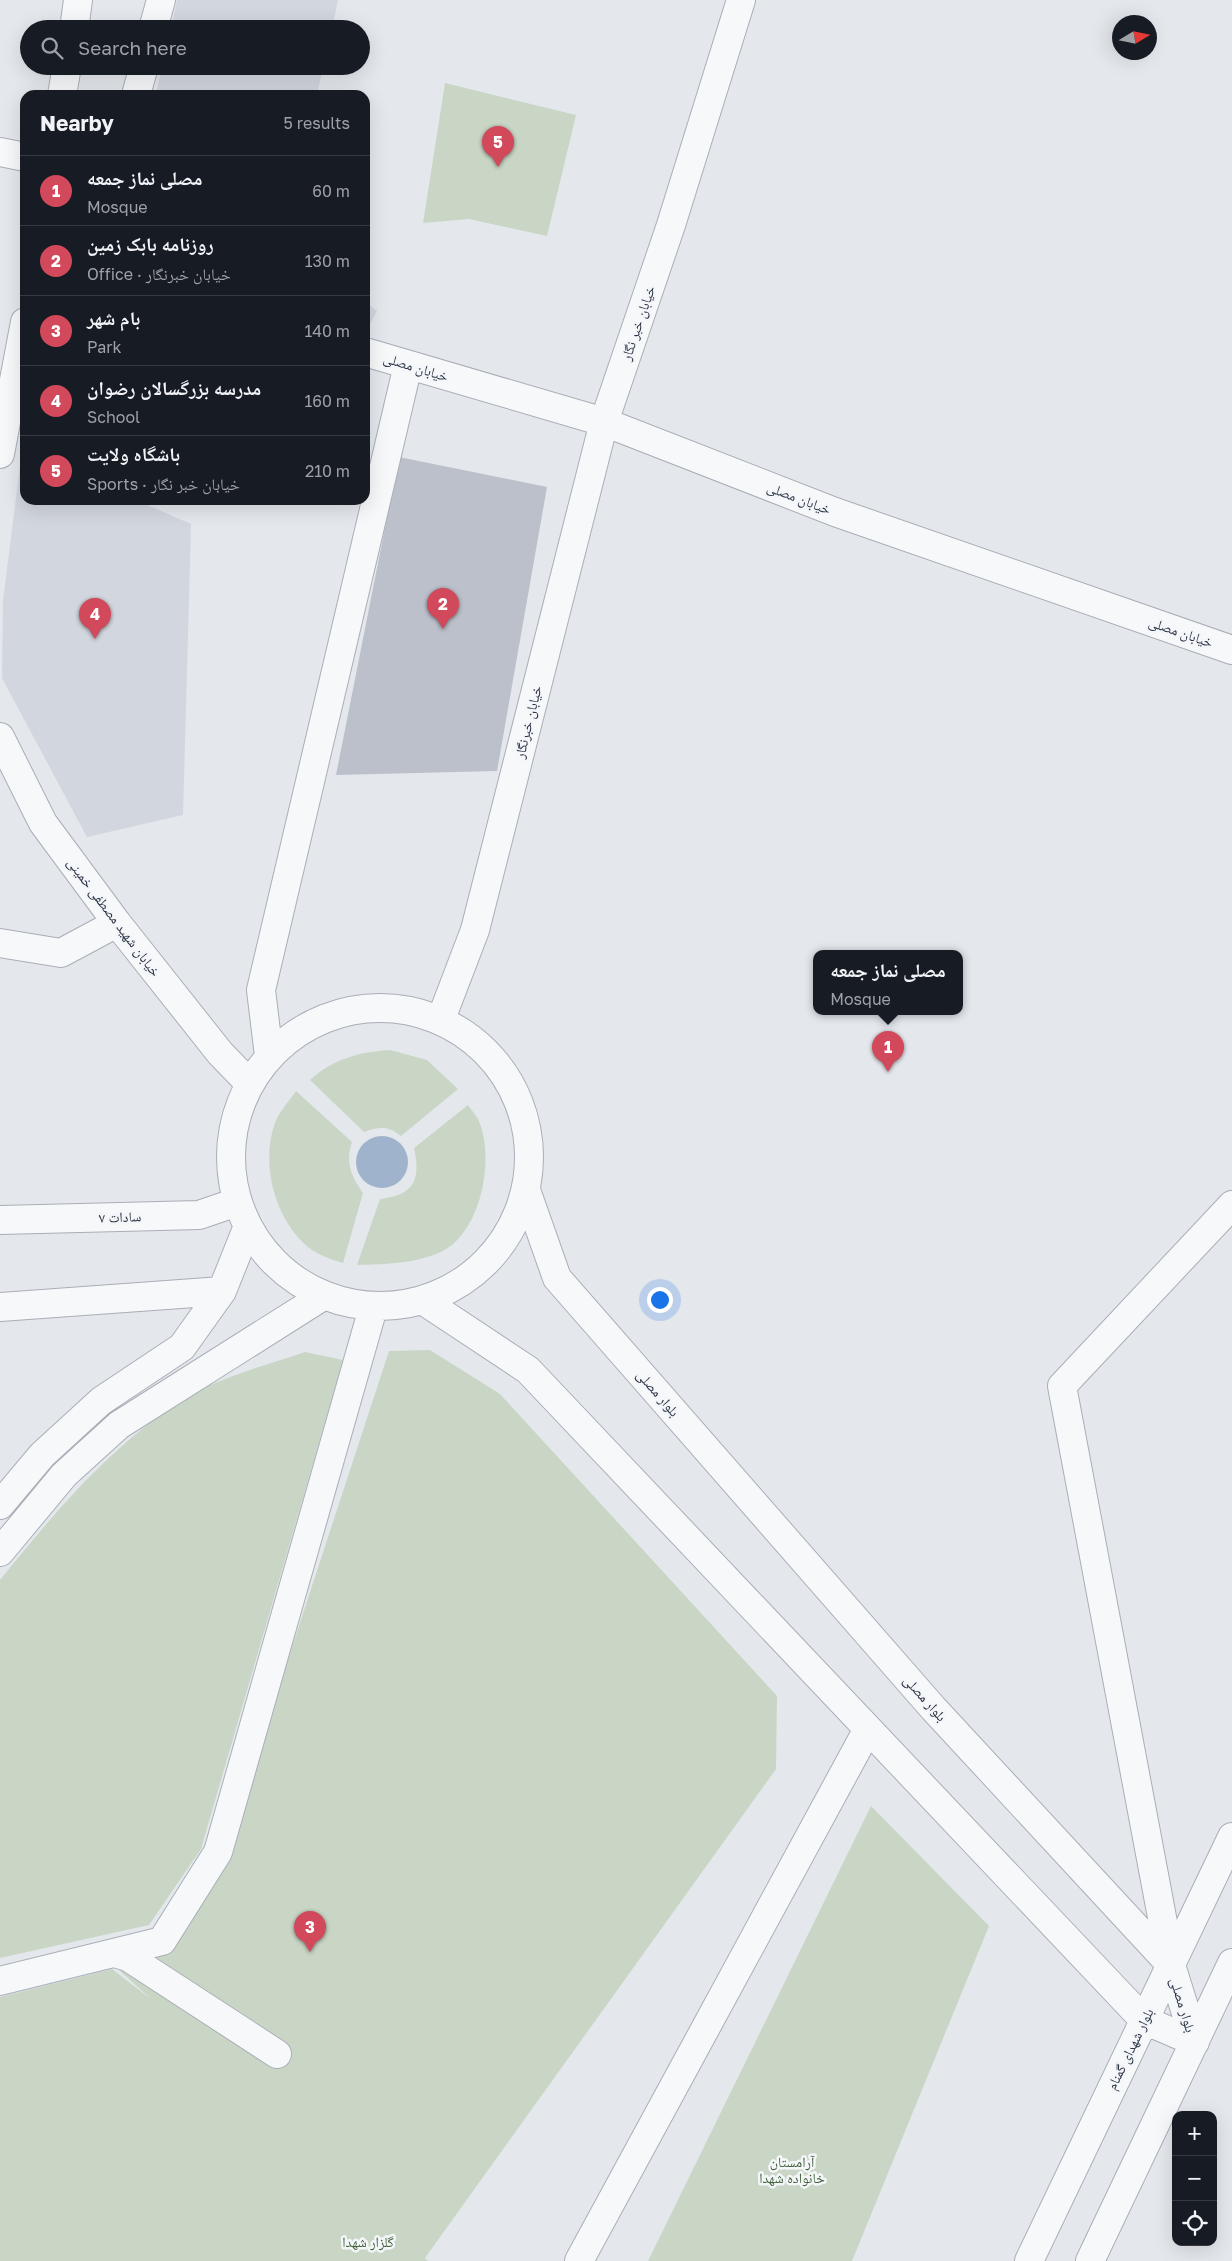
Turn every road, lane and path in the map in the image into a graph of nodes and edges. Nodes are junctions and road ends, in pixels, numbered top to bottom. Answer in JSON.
{"nodes":[{"id":1,"x":78,"y":0,"type":"edge"},
{"id":2,"x":161,"y":0,"type":"edge"},
{"id":3,"x":741,"y":0,"type":"edge"},
{"id":4,"x":75,"y":20,"type":"edge"},
{"id":5,"x":156,"y":20,"type":"edge"},
{"id":6,"x":65,"y":75,"type":"edge"},
{"id":7,"x":142,"y":75,"type":"edge"},
{"id":8,"x":63,"y":90,"type":"edge"},
{"id":9,"x":137,"y":90,"type":"edge"},
{"id":10,"x":0,"y":152,"type":"edge"},
{"id":11,"x":20,"y":156,"type":"edge"},
{"id":12,"x":20,"y":348,"type":"edge"},
{"id":13,"x":370,"y":354,"type":"edge"},
{"id":14,"x":408,"y":365,"type":"junction"},
{"id":15,"x":604,"y":422,"type":"junction"},
{"id":16,"x":0,"y":454,"type":"edge"},
{"id":17,"x":1232,"y":650,"type":"edge"},
{"id":18,"x":0,"y":737,"type":"edge"},
{"id":19,"x":117,"y":923,"type":"junction"},
{"id":20,"x":0,"y":943,"type":"edge"},
{"id":21,"x":441,"y":1019,"type":"junction"},
{"id":22,"x":269,"y":1056,"type":"junction"},
{"id":23,"x":250,"y":1083,"type":"junction"},
{"id":24,"x":527,"y":1193,"type":"junction"},
{"id":25,"x":1232,"y":1205,"type":"edge"},
{"id":26,"x":242,"y":1214,"type":"junction"},
{"id":27,"x":0,"y":1220,"type":"edge"},
{"id":28,"x":222,"y":1291,"type":"junction"},
{"id":29,"x":323,"y":1296,"type":"junction"},
{"id":30,"x":424,"y":1301,"type":"junction"},
{"id":31,"x":0,"y":1308,"type":"edge"},
{"id":32,"x":373,"y":1308,"type":"junction"},
{"id":33,"x":0,"y":1505,"type":"edge"},
{"id":34,"x":0,"y":1552,"type":"edge"},
{"id":35,"x":868,"y":1729,"type":"junction"},
{"id":36,"x":1232,"y":1837,"type":"edge"},
{"id":37,"x":115,"y":1953,"type":"junction"},
{"id":38,"x":1232,"y":1963,"type":"edge"},
{"id":39,"x":1171,"y":1965,"type":"junction"},
{"id":40,"x":0,"y":1981,"type":"edge"},
{"id":41,"x":1144,"y":2020,"type":"junction"},
{"id":42,"x":1195,"y":2042,"type":"junction"},
{"id":43,"x":277,"y":2054,"type":"dead end"},
{"id":44,"x":579,"y":2261,"type":"edge"},
{"id":45,"x":1029,"y":2261,"type":"edge"},
{"id":46,"x":1090,"y":2261,"type":"edge"}],
"edges":[{"from":1,"to":4,"type":"street"},
{"from":2,"to":5,"type":"street"},
{"from":3,"to":15,"type":"street","name":"خیابان خبر نگار"},
{"from":6,"to":8,"type":"street"},
{"from":7,"to":9,"type":"street"},
{"from":10,"to":11,"type":"street"},
{"from":12,"to":16,"type":"street"},
{"from":13,"to":14,"type":"street","name":"خیابان مصلی"},
{"from":14,"to":15,"type":"street","name":"خیابان مصلی"},
{"from":14,"to":22,"type":"street"},
{"from":15,"to":17,"type":"street","name":"خیابان مصلی"},
{"from":15,"to":21,"type":"street","name":"خیابان خبرنگار"},
{"from":18,"to":19,"type":"street","name":"خیابان شهید مصطفی خمینی"},
{"from":19,"to":20,"type":"street"},
{"from":19,"to":23,"type":"street","name":"خیابان شهید مصطفی خمینی"},
{"from":21,"to":22,"type":"street"},
{"from":21,"to":24,"type":"street"},
{"from":22,"to":23,"type":"street"},
{"from":23,"to":26,"type":"street"},
{"from":24,"to":30,"type":"street"},
{"from":24,"to":39,"type":"street","name":"بلوار مصلی"},
{"from":25,"to":39,"type":"street"},
{"from":26,"to":27,"type":"street","name":"سادات ۷"},
{"from":26,"to":28,"type":"street"},
{"from":26,"to":29,"type":"street"},
{"from":28,"to":31,"type":"street"},
{"from":28,"to":33,"type":"street"},
{"from":29,"to":32,"type":"street"},
{"from":29,"to":34,"type":"street"},
{"from":30,"to":32,"type":"street"},
{"from":30,"to":35,"type":"street","name":"بلوار مصلی"},
{"from":32,"to":37,"type":"street"},
{"from":35,"to":41,"type":"street","name":"بلوار مصلی"},
{"from":35,"to":44,"type":"street"},
{"from":36,"to":39,"type":"street","name":"بلوار شهدای گمنام"},
{"from":37,"to":40,"type":"street"},
{"from":37,"to":43,"type":"street"},
{"from":38,"to":42,"type":"street"},
{"from":39,"to":41,"type":"street","name":"بلوار شهدای گمنام"},
{"from":39,"to":42,"type":"street","name":"بلوار مصلی"},
{"from":41,"to":42,"type":"street","name":"بلوار مصلی"},
{"from":41,"to":45,"type":"street","name":"بلوار شهدای گمنام"},
{"from":42,"to":46,"type":"street"}]}
